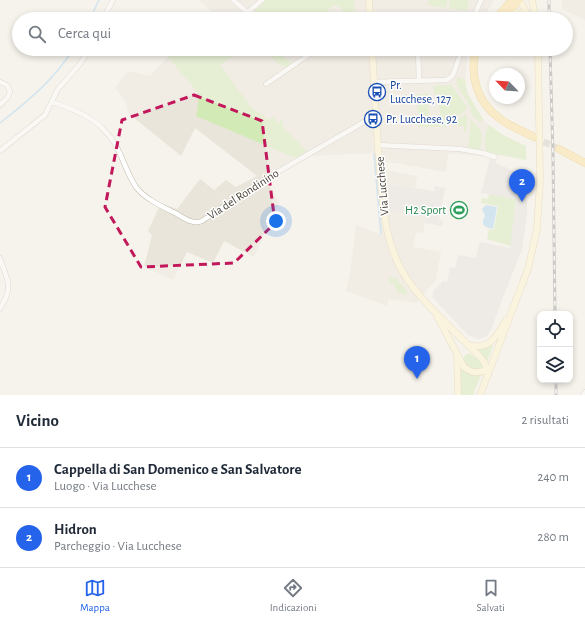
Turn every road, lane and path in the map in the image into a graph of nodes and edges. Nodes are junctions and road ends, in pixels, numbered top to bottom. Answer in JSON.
{"nodes":[{"id":1,"x":112,"y":0,"type":"edge"},
{"id":2,"x":233,"y":0,"type":"edge"},
{"id":3,"x":262,"y":0,"type":"edge"},
{"id":4,"x":369,"y":0,"type":"edge"},
{"id":5,"x":481,"y":0,"type":"edge"},
{"id":6,"x":512,"y":0,"type":"edge"},
{"id":7,"x":520,"y":0,"type":"edge"},
{"id":8,"x":531,"y":1,"type":"edge"},
{"id":9,"x":510,"y":11,"type":"joint"},
{"id":10,"x":106,"y":12,"type":"edge"},
{"id":11,"x":370,"y":12,"type":"edge"},
{"id":12,"x":476,"y":12,"type":"edge"},
{"id":13,"x":502,"y":12,"type":"edge"},
{"id":14,"x":516,"y":12,"type":"edge"},
{"id":15,"x":526,"y":12,"type":"edge"},
{"id":16,"x":534,"y":12,"type":"edge"},
{"id":17,"x":85,"y":56,"type":"edge"},
{"id":18,"x":307,"y":56,"type":"edge"},
{"id":19,"x":372,"y":56,"type":"edge"},
{"id":20,"x":418,"y":56,"type":"edge"},
{"id":21,"x":460,"y":56,"type":"edge"},
{"id":22,"x":474,"y":56,"type":"edge"},
{"id":23,"x":538,"y":56,"type":"edge"},
{"id":24,"x":419,"y":81,"type":"junction"},
{"id":25,"x":0,"y":82,"type":"edge"},
{"id":26,"x":374,"y":82,"type":"junction"},
{"id":27,"x":266,"y":84,"type":"dead end"},
{"id":28,"x":52,"y":102,"type":"junction"},
{"id":29,"x":0,"y":105,"type":"edge"},
{"id":30,"x":376,"y":115,"type":"junction"},
{"id":31,"x":534,"y":137,"type":"tunnel mouth"},
{"id":32,"x":378,"y":145,"type":"junction"},
{"id":33,"x":559,"y":149,"type":"tunnel mouth"},
{"id":34,"x":0,"y":151,"type":"edge"},
{"id":35,"x":494,"y":158,"type":"dead end"},
{"id":36,"x":585,"y":163,"type":"edge"},
{"id":37,"x":0,"y":258,"type":"edge"},
{"id":38,"x":0,"y":308,"type":"edge"},
{"id":39,"x":513,"y":309,"type":"junction"},
{"id":40,"x":433,"y":310,"type":"junction"},
{"id":41,"x":467,"y":344,"type":"junction"},
{"id":42,"x":456,"y":353,"type":"junction"},
{"id":43,"x":489,"y":370,"type":"junction"},
{"id":44,"x":585,"y":392,"type":"edge"},
{"id":45,"x":458,"y":395,"type":"edge"},
{"id":46,"x":480,"y":395,"type":"edge"},
{"id":47,"x":583,"y":395,"type":"edge"}],
"edges":[{"from":1,"to":10,"type":"street"},
{"from":2,"to":3,"type":"street"},
{"from":4,"to":11,"type":"street"},
{"from":5,"to":12,"type":"street"},
{"from":6,"to":13,"type":"main road"},
{"from":7,"to":9,"type":"main road"},
{"from":7,"to":15,"type":"street"},
{"from":8,"to":16,"type":"street"},
{"from":9,"to":14,"type":"street"},
{"from":17,"to":28,"type":"street"},
{"from":18,"to":27,"type":"street"},
{"from":19,"to":26,"type":"street","name":"Via Lucchese"},
{"from":20,"to":24,"type":"street"},
{"from":21,"to":24,"type":"street"},
{"from":22,"to":31,"type":"main road"},
{"from":23,"to":39,"type":"street"},
{"from":24,"to":26,"type":"street"},
{"from":25,"to":29,"type":"street"},
{"from":26,"to":30,"type":"street","name":"Via Lucchese"},
{"from":28,"to":30,"type":"street","name":"Via del Rondinino"},
{"from":28,"to":34,"type":"street"},
{"from":30,"to":32,"type":"street","name":"Via Lucchese"},
{"from":32,"to":35,"type":"street"},
{"from":32,"to":40,"type":"street","name":"Via Lucchese"},
{"from":33,"to":36,"type":"main road"},
{"from":37,"to":38,"type":"street"},
{"from":39,"to":41,"type":"street"},
{"from":39,"to":43,"type":"street"},
{"from":40,"to":41,"type":"street","name":"Via Lucchese"},
{"from":40,"to":42,"type":"street","name":"Via Lucchese"},
{"from":41,"to":43,"type":"street","name":"Via Lucchese"},
{"from":42,"to":43,"type":"street","name":"Via Lucchese"},
{"from":42,"to":45,"type":"street","name":"Via Lucchese"},
{"from":43,"to":46,"type":"street"},
{"from":44,"to":47,"type":"street"}]}
